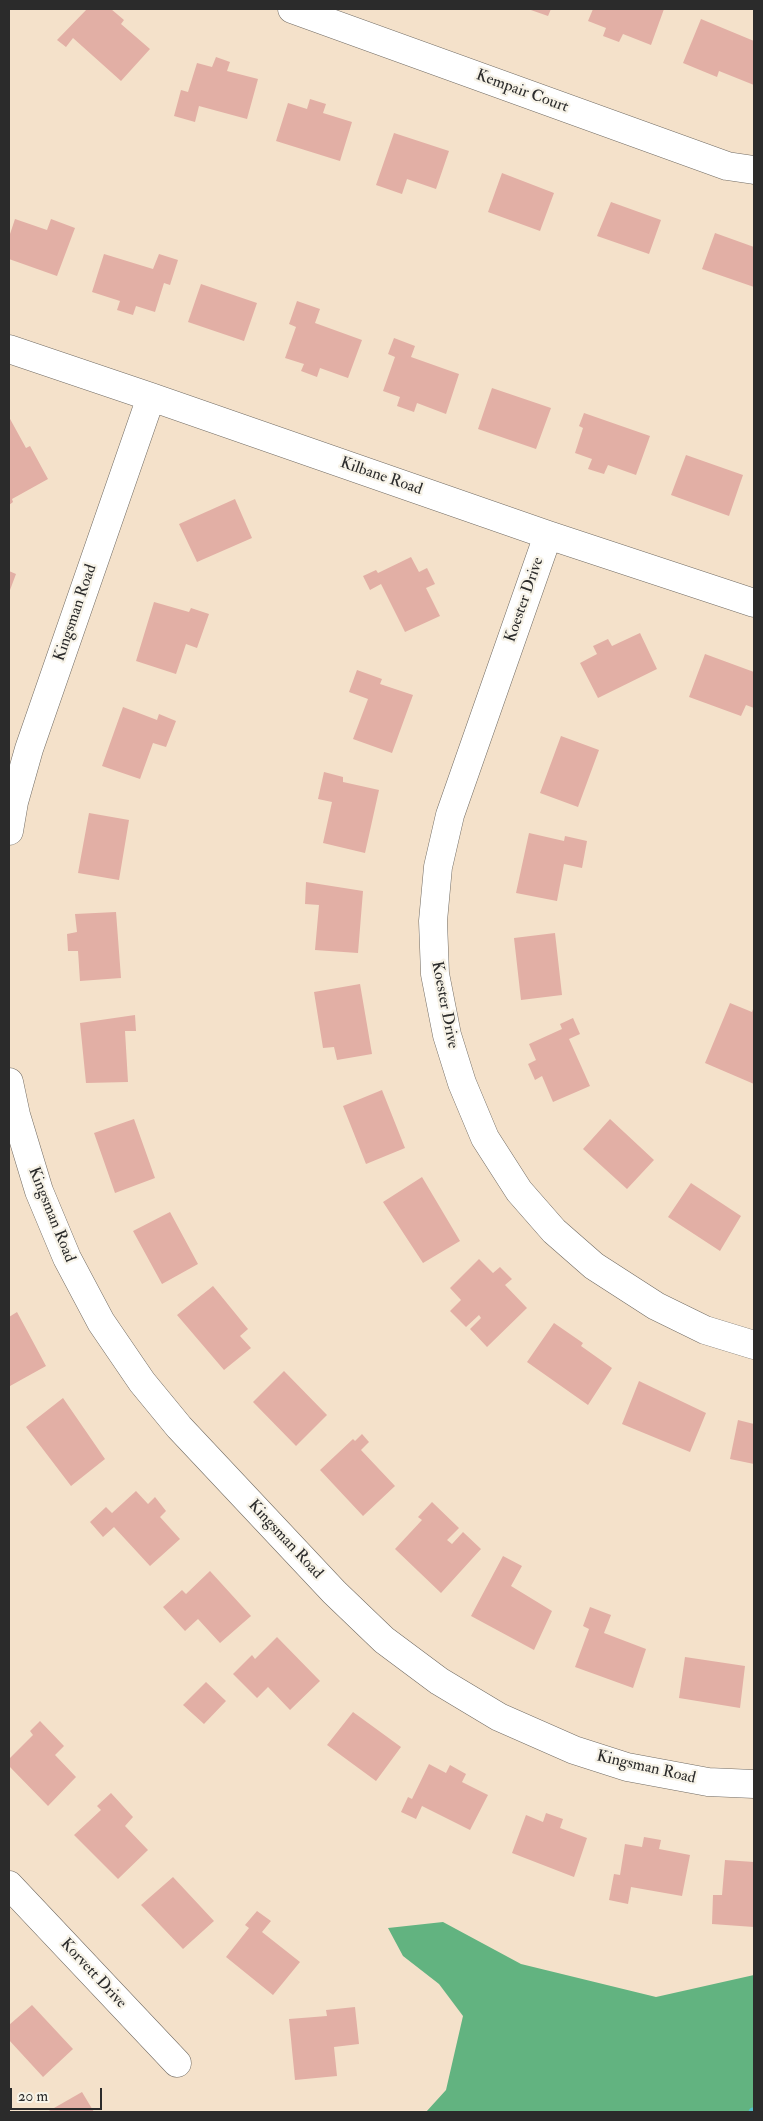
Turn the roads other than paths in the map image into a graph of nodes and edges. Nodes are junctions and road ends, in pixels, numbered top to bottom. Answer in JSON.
{"nodes":[{"id":1,"x":292,"y":9,"type":"edge"},
{"id":2,"x":754,"y":170,"type":"edge"},
{"id":3,"x":9,"y":349,"type":"edge"},
{"id":4,"x":152,"y":396,"type":"junction"},
{"id":5,"x":548,"y":535,"type":"junction"},
{"id":6,"x":754,"y":603,"type":"edge"},
{"id":7,"x":9,"y":831,"type":"edge"},
{"id":8,"x":9,"y":1082,"type":"edge"},
{"id":9,"x":12,"y":1117,"type":"edge"},
{"id":10,"x":754,"y":1346,"type":"edge"},
{"id":11,"x":754,"y":1784,"type":"edge"},
{"id":12,"x":9,"y":1884,"type":"edge"},
{"id":13,"x":177,"y":2063,"type":"dead end"}],
"edges":[{"from":1,"to":2,"type":"street","name":"Kempair Court"},
{"from":3,"to":4,"type":"street","name":"Kilbane Road"},
{"from":4,"to":5,"type":"street","name":"Kilbane Road"},
{"from":4,"to":7,"type":"street","name":"Kingsman Road"},
{"from":5,"to":6,"type":"street","name":"Kilbane Road"},
{"from":5,"to":10,"type":"street","name":"Koester Drive"},
{"from":8,"to":9,"type":"street","name":"Kingsman Road"},
{"from":9,"to":11,"type":"street","name":"Kingsman Road"},
{"from":12,"to":13,"type":"street","name":"Korvett Drive"}]}
